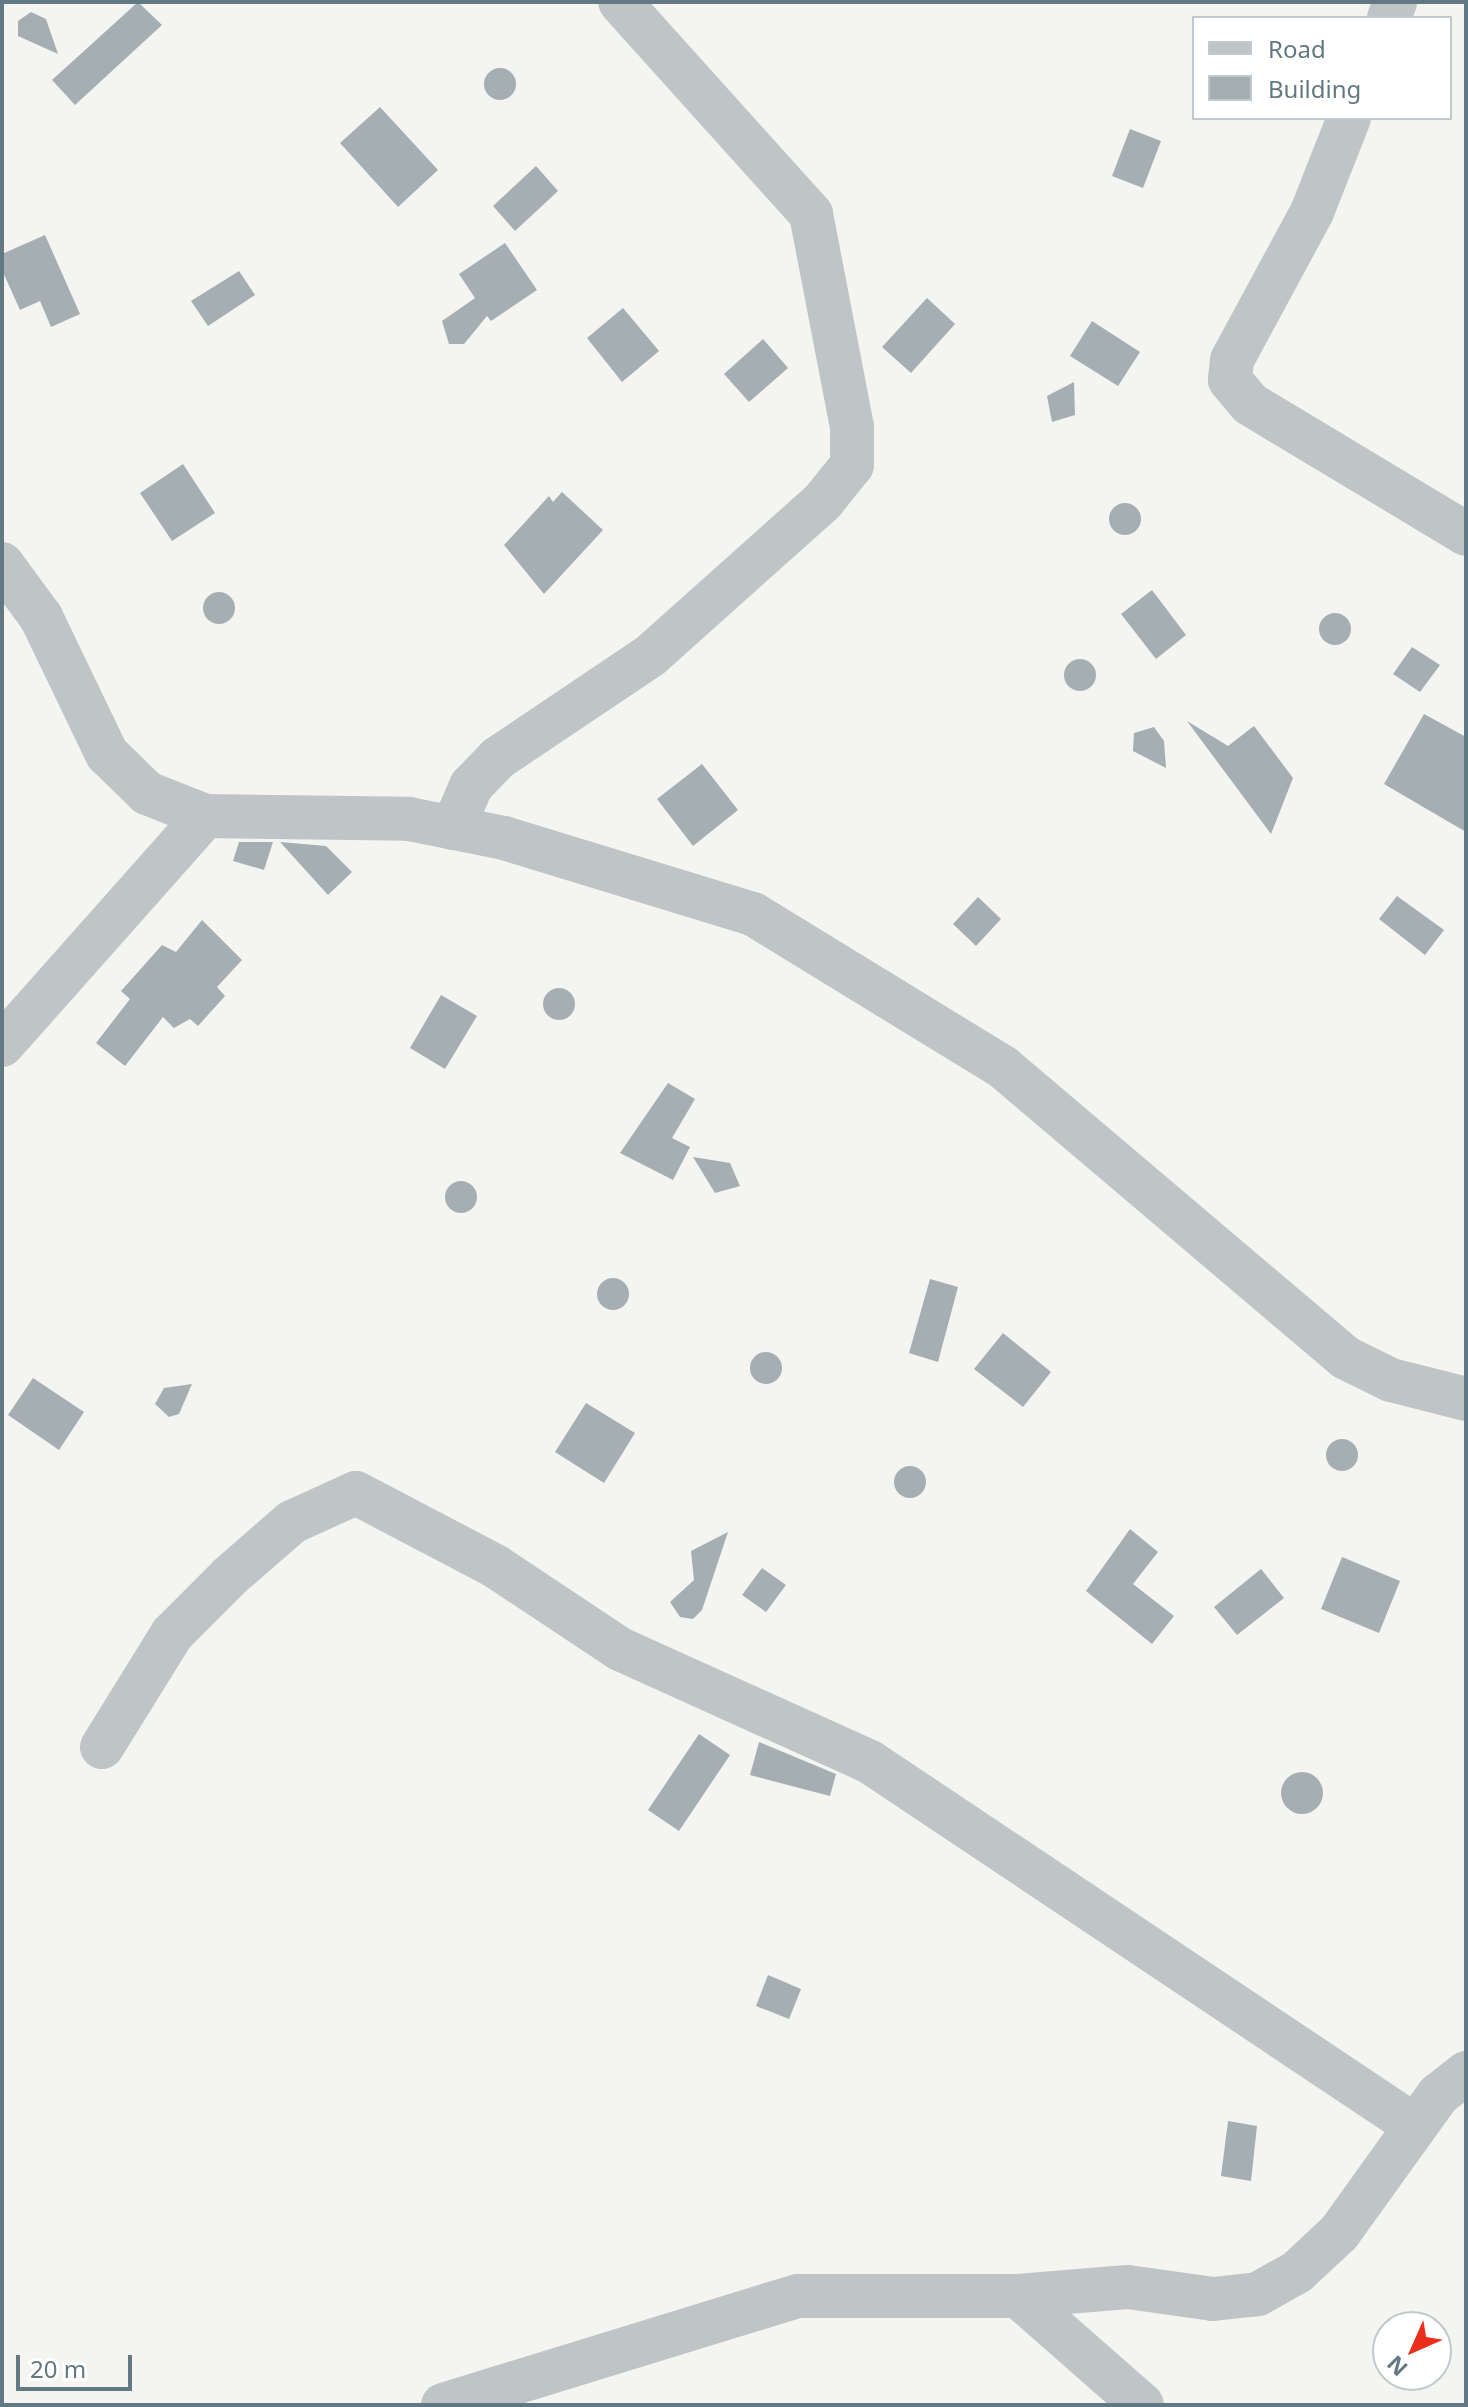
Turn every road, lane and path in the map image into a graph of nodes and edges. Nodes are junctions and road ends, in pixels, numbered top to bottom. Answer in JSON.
{"nodes":[{"id":1,"x":620,"y":2,"type":"edge"},
{"id":2,"x":1348,"y":120,"type":"edge"},
{"id":3,"x":1466,"y":534,"type":"edge"},
{"id":4,"x":2,"y":564,"type":"edge"},
{"id":5,"x":205,"y":816,"type":"junction"},
{"id":6,"x":453,"y":828,"type":"junction"},
{"id":7,"x":2,"y":1045,"type":"edge"},
{"id":8,"x":1466,"y":1399,"type":"edge"},
{"id":9,"x":102,"y":1747,"type":"dead end"},
{"id":10,"x":1466,"y":2073,"type":"edge"},
{"id":11,"x":1415,"y":2126,"type":"junction"},
{"id":12,"x":1018,"y":2296,"type":"junction"},
{"id":13,"x":443,"y":2405,"type":"edge"},
{"id":14,"x":1142,"y":2405,"type":"edge"}],
"edges":[{"from":1,"to":6,"type":"street"},
{"from":2,"to":3,"type":"street"},
{"from":4,"to":5,"type":"street"},
{"from":5,"to":6,"type":"street"},
{"from":5,"to":7,"type":"street"},
{"from":6,"to":8,"type":"street"},
{"from":9,"to":11,"type":"street"},
{"from":10,"to":11,"type":"street"},
{"from":11,"to":12,"type":"street"},
{"from":12,"to":13,"type":"street"},
{"from":12,"to":14,"type":"street"}]}
